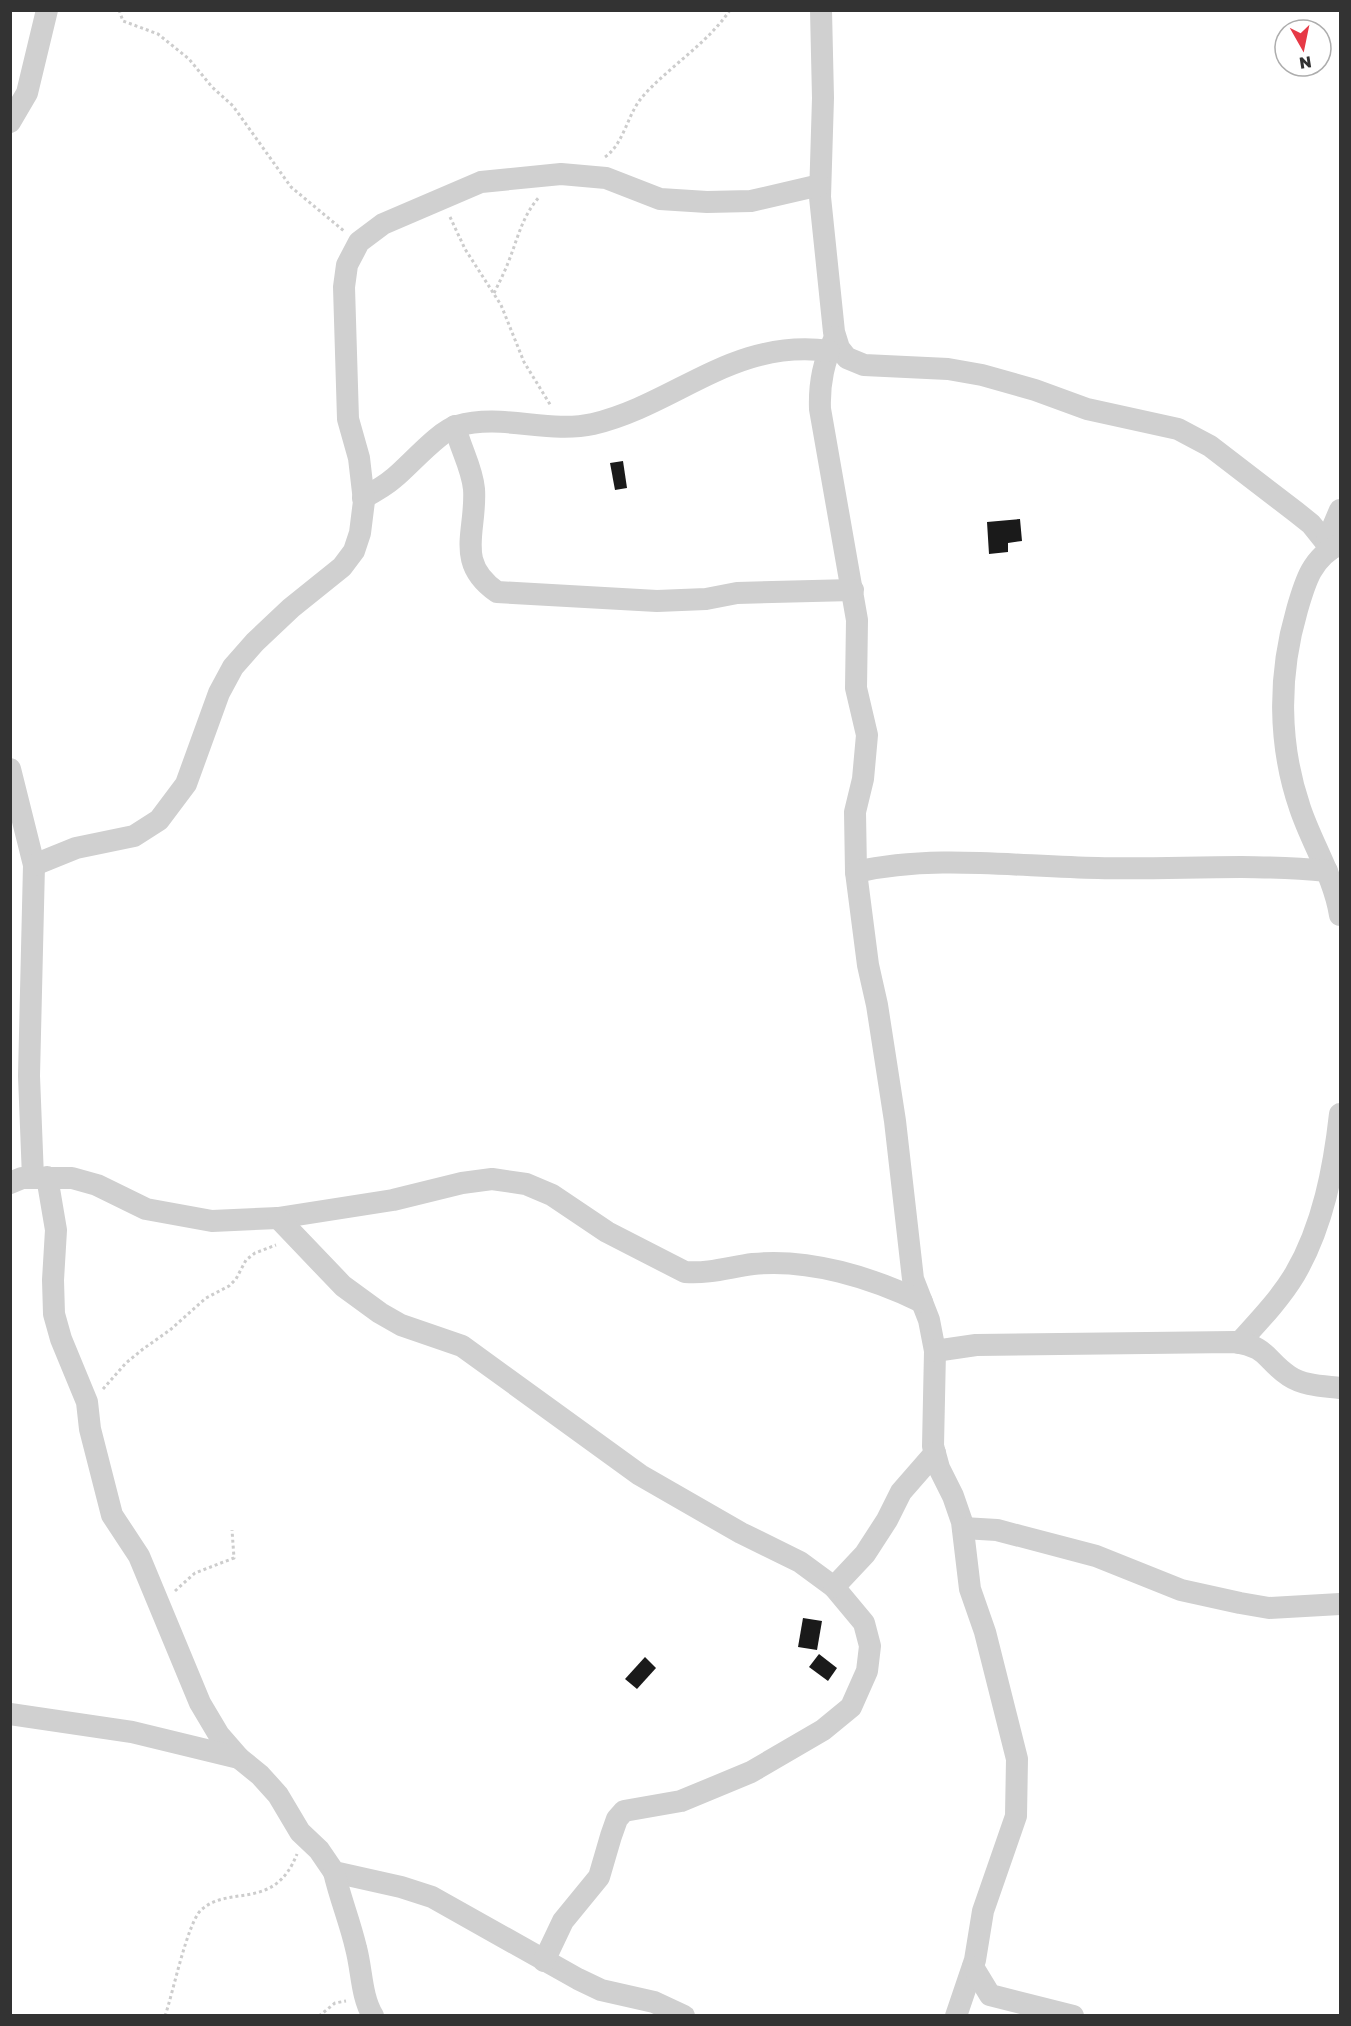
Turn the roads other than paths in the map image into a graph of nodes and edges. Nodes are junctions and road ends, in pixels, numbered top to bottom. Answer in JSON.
{"nodes":[{"id":1,"x":46,"y":10,"type":"edge"},
{"id":2,"x":821,"y":10,"type":"edge"},
{"id":3,"x":10,"y":122,"type":"edge"},
{"id":4,"x":820,"y":185,"type":"junction"},
{"id":5,"x":832,"y":344,"type":"junction"},
{"id":6,"x":455,"y":426,"type":"junction"},
{"id":7,"x":363,"y":498,"type":"junction"},
{"id":8,"x":1341,"y":510,"type":"edge"},
{"id":9,"x":1332,"y":545,"type":"edge"},
{"id":10,"x":853,"y":590,"type":"junction"},
{"id":11,"x":10,"y":769,"type":"edge"},
{"id":12,"x":34,"y":865,"type":"junction"},
{"id":13,"x":1327,"y":871,"type":"junction"},
{"id":14,"x":856,"y":872,"type":"junction"},
{"id":15,"x":1341,"y":915,"type":"edge"},
{"id":16,"x":1341,"y":1114,"type":"edge"},
{"id":17,"x":40,"y":1177,"type":"junction"},
{"id":18,"x":10,"y":1183,"type":"edge"},
{"id":19,"x":278,"y":1218,"type":"junction"},
{"id":20,"x":922,"y":1302,"type":"junction"},
{"id":21,"x":1239,"y":1343,"type":"junction"},
{"id":22,"x":935,"y":1351,"type":"junction"},
{"id":23,"x":1341,"y":1388,"type":"edge"},
{"id":24,"x":935,"y":1453,"type":"junction"},
{"id":25,"x":963,"y":1528,"type":"junction"},
{"id":26,"x":834,"y":1587,"type":"junction"},
{"id":27,"x":1341,"y":1604,"type":"edge"},
{"id":28,"x":10,"y":1714,"type":"edge"},
{"id":29,"x":239,"y":1758,"type":"junction"},
{"id":30,"x":334,"y":1872,"type":"junction"},
{"id":31,"x":544,"y":1961,"type":"junction"},
{"id":32,"x":973,"y":1967,"type":"junction"},
{"id":33,"x":372,"y":2014,"type":"edge"},
{"id":34,"x":1066,"y":2015,"type":"edge"},
{"id":35,"x":684,"y":2016,"type":"edge"},
{"id":36,"x":956,"y":2016,"type":"edge"}],
"edges":[{"from":1,"to":3,"type":"street"},
{"from":2,"to":4,"type":"street"},
{"from":4,"to":5,"type":"street"},
{"from":4,"to":7,"type":"street"},
{"from":5,"to":6,"type":"street"},
{"from":5,"to":9,"type":"street"},
{"from":5,"to":10,"type":"street"},
{"from":6,"to":7,"type":"street"},
{"from":6,"to":10,"type":"street"},
{"from":7,"to":12,"type":"street"},
{"from":8,"to":9,"type":"street"},
{"from":9,"to":13,"type":"street"},
{"from":10,"to":14,"type":"street"},
{"from":11,"to":12,"type":"street"},
{"from":12,"to":17,"type":"street"},
{"from":13,"to":14,"type":"street"},
{"from":13,"to":15,"type":"street"},
{"from":14,"to":20,"type":"street"},
{"from":16,"to":21,"type":"street"},
{"from":17,"to":18,"type":"street"},
{"from":17,"to":19,"type":"street"},
{"from":17,"to":29,"type":"street"},
{"from":19,"to":20,"type":"street"},
{"from":19,"to":26,"type":"street"},
{"from":20,"to":22,"type":"street"},
{"from":21,"to":22,"type":"street"},
{"from":21,"to":23,"type":"street"},
{"from":22,"to":24,"type":"street"},
{"from":24,"to":25,"type":"street"},
{"from":24,"to":26,"type":"street"},
{"from":25,"to":27,"type":"street"},
{"from":25,"to":32,"type":"street"},
{"from":26,"to":31,"type":"street"},
{"from":28,"to":29,"type":"street"},
{"from":29,"to":30,"type":"street"},
{"from":30,"to":31,"type":"street"},
{"from":30,"to":33,"type":"street"},
{"from":31,"to":35,"type":"street"},
{"from":32,"to":34,"type":"street"},
{"from":32,"to":36,"type":"street"}]}
